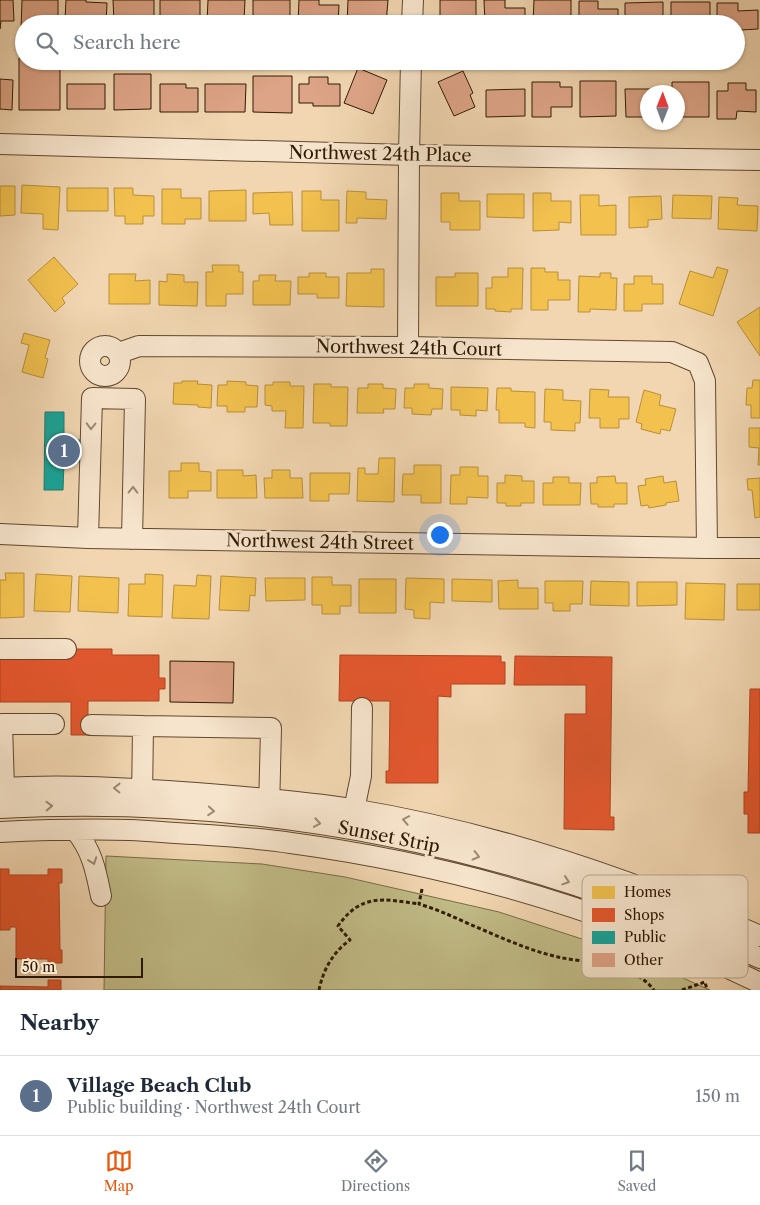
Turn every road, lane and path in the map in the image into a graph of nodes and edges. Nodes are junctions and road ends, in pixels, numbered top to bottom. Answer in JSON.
{"nodes":[{"id":1,"x":413,"y":0,"type":"edge"},
{"id":2,"x":412,"y":15,"type":"edge"},
{"id":3,"x":411,"y":70,"type":"edge"},
{"id":4,"x":0,"y":144,"type":"edge"},
{"id":5,"x":409,"y":155,"type":"junction"},
{"id":6,"x":760,"y":160,"type":"edge"},
{"id":7,"x":408,"y":348,"type":"junction"},
{"id":8,"x":119,"y":353,"type":"dead end"},
{"id":9,"x":0,"y":534,"type":"edge"},
{"id":10,"x":88,"y":538,"type":"junction"},
{"id":11,"x":132,"y":539,"type":"junction"},
{"id":12,"x":707,"y":548,"type":"junction"},
{"id":13,"x":760,"y":548,"type":"edge"},
{"id":14,"x":0,"y":649,"type":"edge"},
{"id":15,"x":66,"y":649,"type":"dead end"},
{"id":16,"x":362,"y":708,"type":"dead end"},
{"id":17,"x":54,"y":724,"type":"dead end"},
{"id":18,"x":91,"y":725,"type":"dead end"},
{"id":19,"x":143,"y":726,"type":"junction"},
{"id":20,"x":2,"y":788,"type":"edge"},
{"id":21,"x":142,"y":798,"type":"junction"},
{"id":22,"x":269,"y":807,"type":"junction"},
{"id":23,"x":0,"y":808,"type":"edge"},
{"id":24,"x":354,"y":810,"type":"junction"},
{"id":25,"x":75,"y":830,"type":"junction"},
{"id":26,"x":0,"y":832,"type":"edge"},
{"id":27,"x":267,"y":840,"type":"junction"},
{"id":28,"x":522,"y":858,"type":"junction"},
{"id":29,"x":607,"y":875,"type":"edge"},
{"id":30,"x":582,"y":887,"type":"edge"},
{"id":31,"x":422,"y":889,"type":"dead end"},
{"id":32,"x":101,"y":896,"type":"dead end"},
{"id":33,"x":419,"y":904,"type":"junction"},
{"id":34,"x":582,"y":911,"type":"edge"},
{"id":35,"x":748,"y":931,"type":"edge"},
{"id":36,"x":760,"y":936,"type":"edge"},
{"id":37,"x":748,"y":953,"type":"edge"},
{"id":38,"x":760,"y":958,"type":"edge"},
{"id":39,"x":582,"y":961,"type":"edge"},
{"id":40,"x":748,"y":977,"type":"edge"},
{"id":41,"x":640,"y":978,"type":"edge"},
{"id":42,"x":760,"y":983,"type":"edge"},
{"id":43,"x":319,"y":990,"type":"edge"},
{"id":44,"x":654,"y":990,"type":"edge"},
{"id":45,"x":682,"y":990,"type":"edge"},
{"id":46,"x":707,"y":990,"type":"edge"}],
"edges":[{"from":1,"to":2,"type":"street"},
{"from":3,"to":5,"type":"street"},
{"from":4,"to":5,"type":"street","name":"Northwest 24th Place"},
{"from":5,"to":6,"type":"street","name":"Northwest 24th Place"},
{"from":5,"to":7,"type":"street"},
{"from":7,"to":8,"type":"street","name":"Northwest 24th Court"},
{"from":7,"to":12,"type":"street","name":"Northwest 24th Court"},
{"from":9,"to":10,"type":"street","name":"Northwest 24th Street"},
{"from":10,"to":11,"type":"street","name":"Northwest 24th Street"},
{"from":11,"to":10,"type":"street","one_way":true},
{"from":11,"to":12,"type":"street","name":"Northwest 24th Street"},
{"from":12,"to":13,"type":"street","name":"Northwest 24th Street"},
{"from":14,"to":15,"type":"street"},
{"from":16,"to":24,"type":"street"},
{"from":17,"to":20,"type":"street"},
{"from":18,"to":19,"type":"street"},
{"from":19,"to":21,"type":"street"},
{"from":19,"to":22,"type":"street"},
{"from":21,"to":20,"type":"street","name":"Sunset Strip","one_way":true},
{"from":21,"to":22,"type":"street","name":"Sunset Strip"},
{"from":23,"to":21,"type":"street","name":"Sunset Strip","one_way":true},
{"from":22,"to":24,"type":"street","name":"Sunset Strip"},
{"from":22,"to":27,"type":"street"},
{"from":22,"to":28,"type":"street","name":"Sunset Strip","one_way":true},
{"from":28,"to":24,"type":"street","name":"Sunset Strip","one_way":true},
{"from":25,"to":26,"type":"street"},
{"from":25,"to":27,"type":"street"},
{"from":25,"to":32,"type":"street","one_way":true},
{"from":27,"to":34,"type":"street"},
{"from":28,"to":29,"type":"street","name":"Sunset Strip"},
{"from":28,"to":30,"type":"street","name":"Sunset Strip","one_way":true},
{"from":31,"to":33,"type":"path"},
{"from":33,"to":39,"type":"path"},
{"from":33,"to":43,"type":"path"},
{"from":35,"to":36,"type":"street","name":"Sunset Strip"},
{"from":37,"to":38,"type":"street","name":"Sunset Strip"},
{"from":40,"to":42,"type":"street"},
{"from":41,"to":44,"type":"path"},
{"from":45,"to":46,"type":"path"}]}
